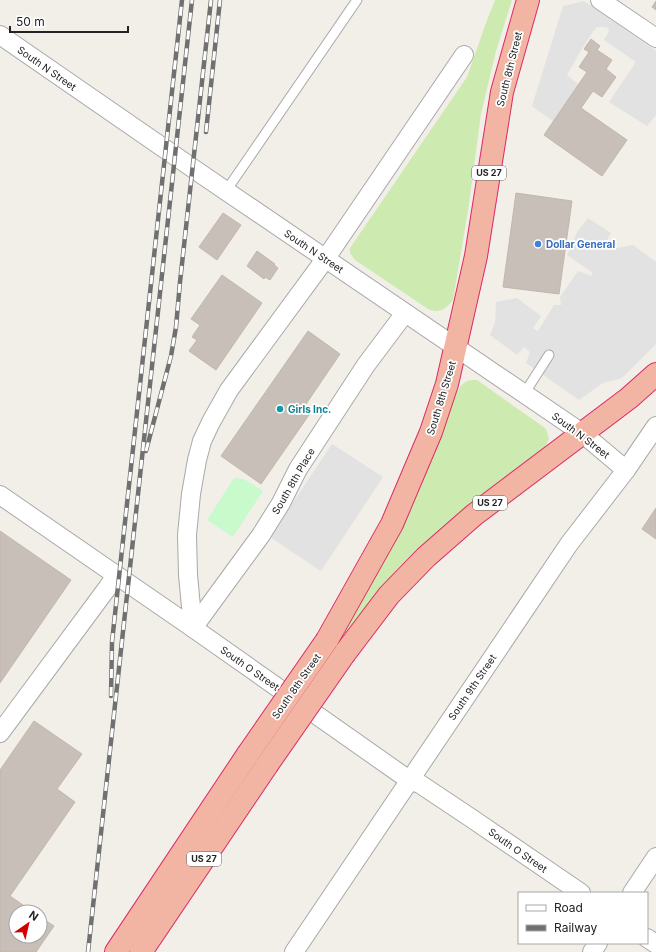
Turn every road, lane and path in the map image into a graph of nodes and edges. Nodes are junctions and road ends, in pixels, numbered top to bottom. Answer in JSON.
{"nodes":[{"id":1,"x":357,"y":0,"type":"edge"},
{"id":2,"x":528,"y":0,"type":"edge"},
{"id":3,"x":606,"y":1,"type":"edge"},
{"id":4,"x":0,"y":35,"type":"edge"},
{"id":5,"x":656,"y":38,"type":"edge"},
{"id":6,"x":464,"y":55,"type":"dead end"},
{"id":7,"x":226,"y":191,"type":"junction"},
{"id":8,"x":326,"y":258,"type":"junction"},
{"id":9,"x":405,"y":313,"type":"junction"},
{"id":10,"x":456,"y":348,"type":"junction"},
{"id":11,"x":549,"y":355,"type":"dead end"},
{"id":12,"x":656,"y":374,"type":"edge"},
{"id":13,"x":524,"y":394,"type":"junction"},
{"id":14,"x":656,"y":426,"type":"edge"},
{"id":15,"x":582,"y":434,"type":"junction"},
{"id":16,"x":626,"y":470,"type":"junction"},
{"id":17,"x":0,"y":495,"type":"edge"},
{"id":18,"x":116,"y":575,"type":"junction"},
{"id":19,"x":194,"y":628,"type":"junction"},
{"id":20,"x":0,"y":733,"type":"edge"},
{"id":21,"x":410,"y":780,"type":"junction"},
{"id":22,"x":656,"y":857,"type":"edge"},
{"id":23,"x":580,"y":892,"type":"edge"},
{"id":24,"x":633,"y":892,"type":"edge"},
{"id":25,"x":116,"y":952,"type":"edge"},
{"id":26,"x":141,"y":952,"type":"edge"},
{"id":27,"x":294,"y":952,"type":"edge"}],
"edges":[{"from":1,"to":7,"type":"lane"},
{"from":2,"to":10,"type":"highway","name":"South 8th Street","number":"US 27"},
{"from":3,"to":5,"type":"street"},
{"from":4,"to":7,"type":"street","name":"South N Street"},
{"from":6,"to":8,"type":"street"},
{"from":7,"to":8,"type":"street","name":"South N Street"},
{"from":8,"to":9,"type":"street","name":"South N Street"},
{"from":8,"to":19,"type":"street"},
{"from":9,"to":10,"type":"street","name":"South N Street"},
{"from":9,"to":19,"type":"street","name":"South 8th Place"},
{"from":10,"to":13,"type":"street","name":"South N Street"},
{"from":10,"to":25,"type":"highway","name":"South 8th Street","number":"US 27","bridge":true},
{"from":11,"to":13,"type":"lane"},
{"from":12,"to":15,"type":"highway","number":"US 27"},
{"from":13,"to":15,"type":"street","name":"South N Street"},
{"from":14,"to":16,"type":"street","name":"South 9th Street"},
{"from":15,"to":16,"type":"street","name":"South N Street"},
{"from":15,"to":26,"type":"highway","number":"US 27","bridge":true},
{"from":16,"to":21,"type":"street","name":"South 9th Street"},
{"from":17,"to":18,"type":"street","name":"South O Street"},
{"from":18,"to":19,"type":"street","name":"South O Street"},
{"from":18,"to":20,"type":"street"},
{"from":19,"to":21,"type":"street","name":"South O Street"},
{"from":21,"to":23,"type":"street","name":"South O Street"},
{"from":21,"to":27,"type":"street","name":"South 9th Street"},
{"from":22,"to":24,"type":"street"}]}
